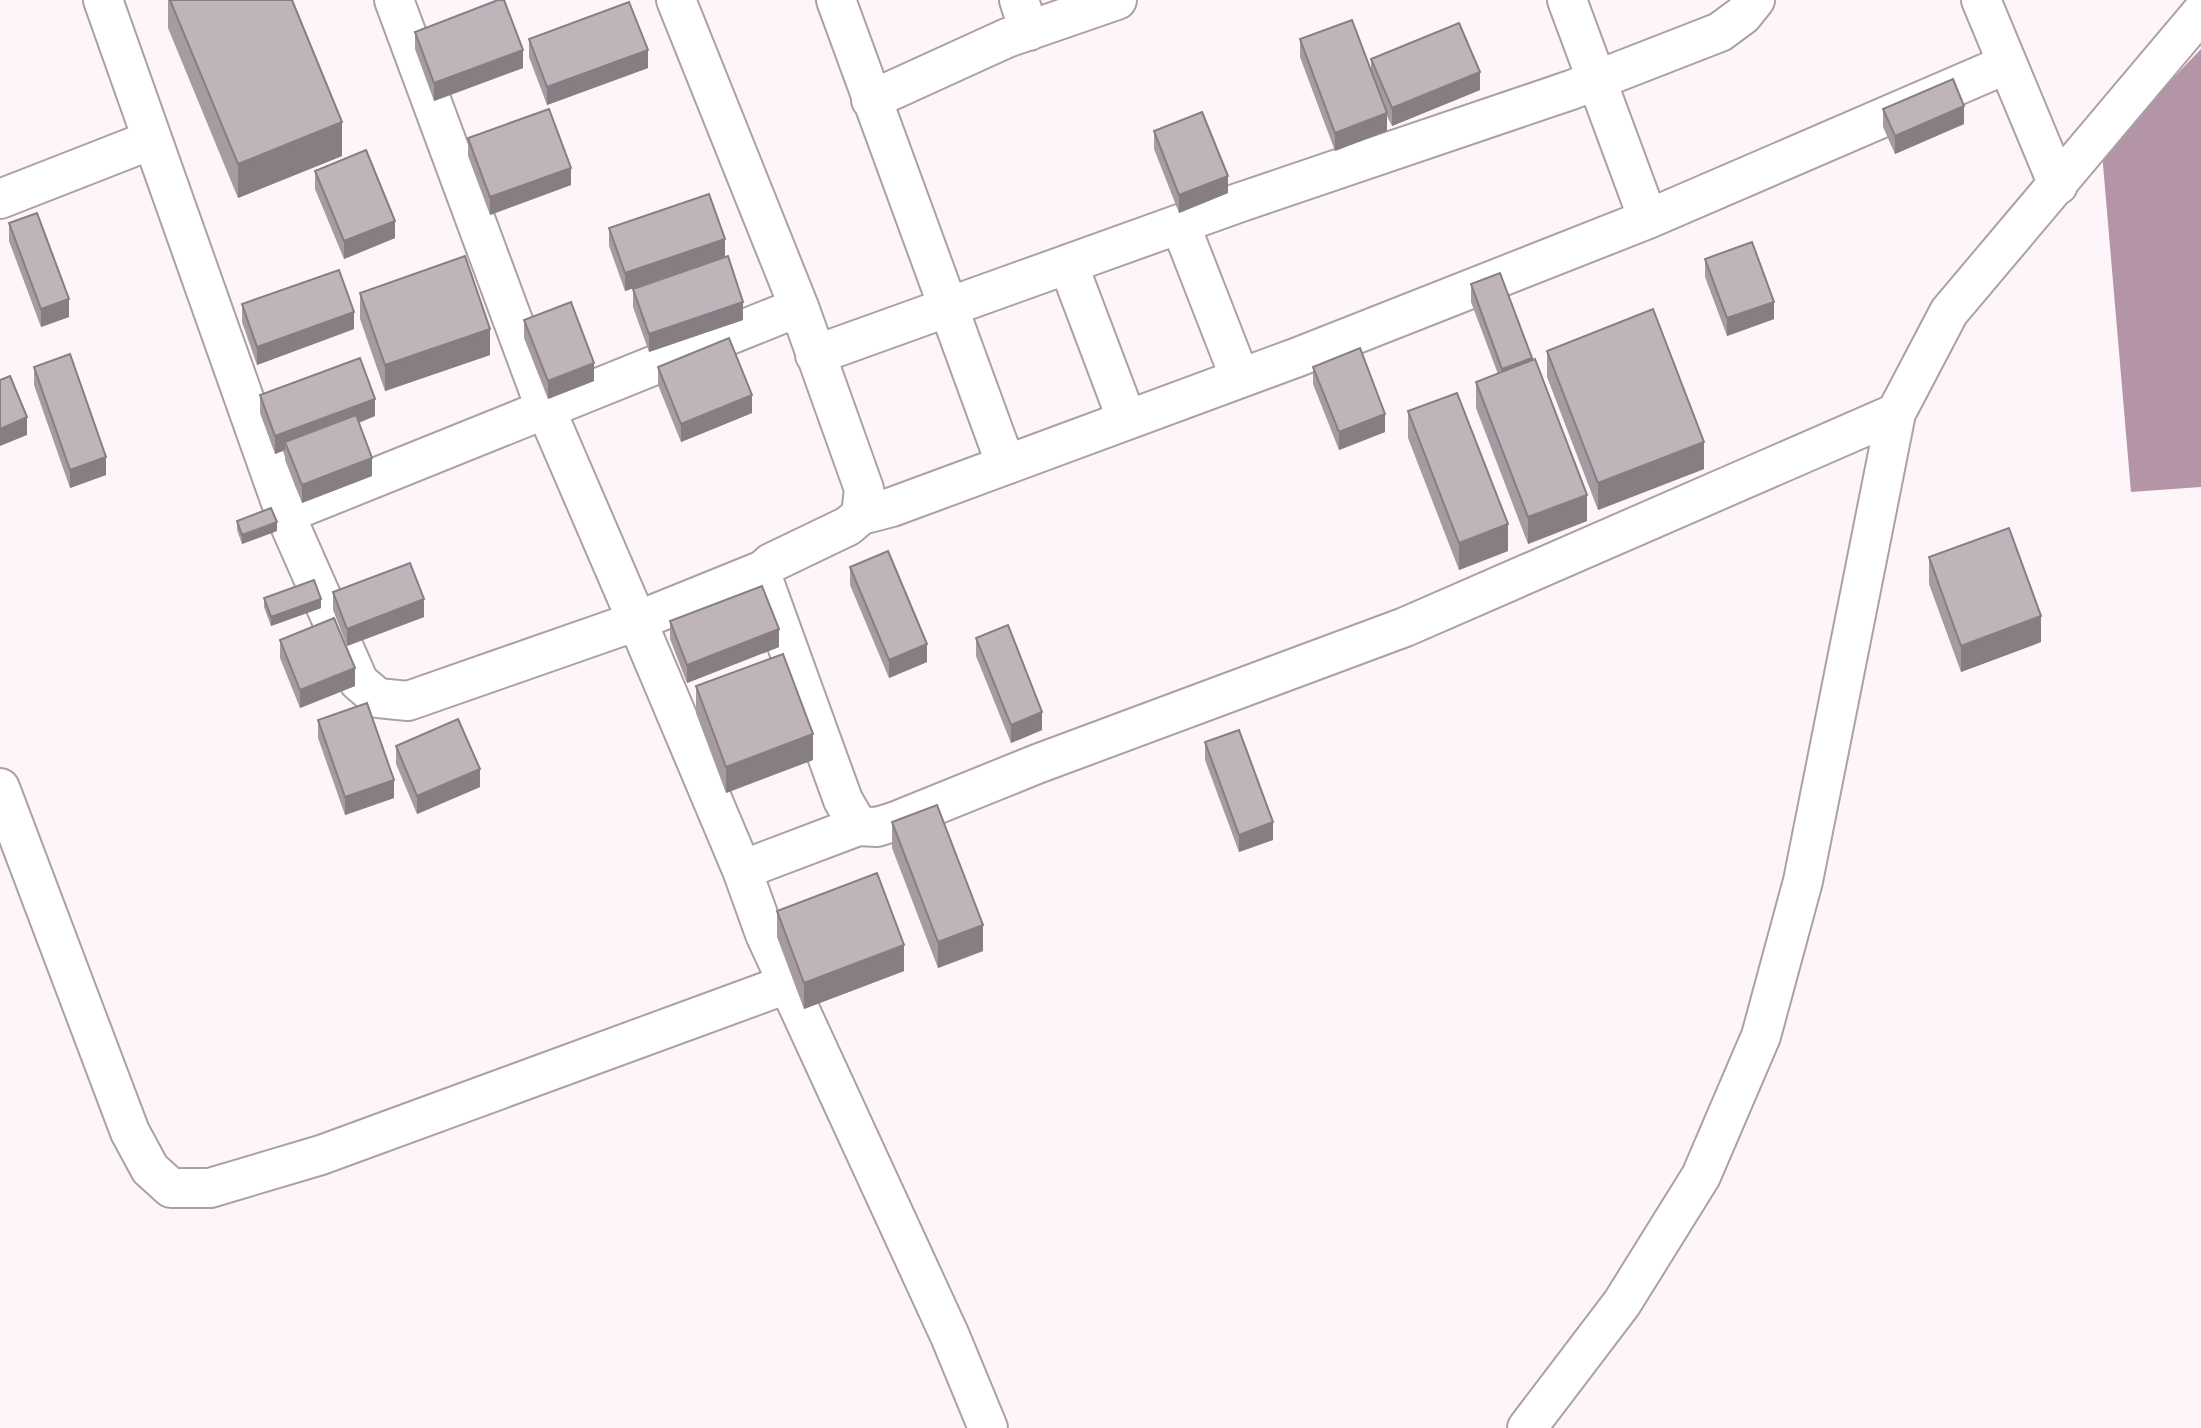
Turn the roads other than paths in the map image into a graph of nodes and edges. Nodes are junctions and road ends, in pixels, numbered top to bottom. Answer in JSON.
{"nodes":[{"id":1,"x":103,"y":0,"type":"edge"},
{"id":2,"x":394,"y":0,"type":"edge"},
{"id":3,"x":676,"y":0,"type":"edge"},
{"id":4,"x":836,"y":0,"type":"edge"},
{"id":5,"x":1117,"y":0,"type":"edge"},
{"id":6,"x":1567,"y":0,"type":"edge"},
{"id":7,"x":1981,"y":0,"type":"edge"},
{"id":8,"x":1745,"y":5,"type":"edge"},
{"id":9,"x":2201,"y":13,"type":"edge"},
{"id":10,"x":1024,"y":15,"type":"edge"},
{"id":11,"x":2007,"y":64,"type":"junction"},
{"id":12,"x":1595,"y":80,"type":"junction"},
{"id":13,"x":871,"y":100,"type":"junction"},
{"id":14,"x":151,"y":140,"type":"junction"},
{"id":15,"x":2059,"y":185,"type":"junction"},
{"id":16,"x":0,"y":198,"type":"edge"},
{"id":17,"x":1648,"y":219,"type":"junction"},
{"id":18,"x":1180,"y":224,"type":"junction"},
{"id":19,"x":1068,"y":264,"type":"junction"},
{"id":20,"x":799,"y":307,"type":"junction"},
{"id":21,"x":947,"y":308,"type":"junction"},
{"id":22,"x":815,"y":355,"type":"junction"},
{"id":23,"x":1240,"y":378,"type":"junction"},
{"id":24,"x":546,"y":410,"type":"junction"},
{"id":25,"x":1896,"y":413,"type":"junction"},
{"id":26,"x":1127,"y":420,"type":"junction"},
{"id":27,"x":1006,"y":465,"type":"junction"},
{"id":28,"x":285,"y":514,"type":"junction"},
{"id":29,"x":861,"y":515,"type":"junction"},
{"id":30,"x":763,"y":570,"type":"junction"},
{"id":31,"x":637,"y":621,"type":"junction"},
{"id":32,"x":0,"y":788,"type":"edge"},
{"id":33,"x":858,"y":826,"type":"junction"},
{"id":34,"x":742,"y":870,"type":"junction"},
{"id":35,"x":787,"y":985,"type":"junction"},
{"id":36,"x":988,"y":1428,"type":"edge"},
{"id":37,"x":1527,"y":1428,"type":"edge"}],
"edges":[{"from":1,"to":14,"type":"street"},
{"from":2,"to":24,"type":"street"},
{"from":3,"to":20,"type":"street"},
{"from":4,"to":13,"type":"street"},
{"from":5,"to":10,"type":"street"},
{"from":6,"to":12,"type":"street"},
{"from":7,"to":11,"type":"street"},
{"from":8,"to":12,"type":"street"},
{"from":9,"to":15,"type":"street"},
{"from":10,"to":13,"type":"street"},
{"from":11,"to":15,"type":"street"},
{"from":11,"to":17,"type":"street"},
{"from":12,"to":17,"type":"street"},
{"from":12,"to":18,"type":"street"},
{"from":13,"to":21,"type":"street"},
{"from":14,"to":16,"type":"street"},
{"from":14,"to":28,"type":"street"},
{"from":15,"to":25,"type":"street"},
{"from":17,"to":23,"type":"street"},
{"from":18,"to":19,"type":"street"},
{"from":18,"to":23,"type":"street"},
{"from":19,"to":21,"type":"street"},
{"from":19,"to":26,"type":"street"},
{"from":20,"to":22,"type":"street"},
{"from":20,"to":24,"type":"street"},
{"from":21,"to":22,"type":"street"},
{"from":21,"to":27,"type":"street"},
{"from":22,"to":29,"type":"street"},
{"from":23,"to":26,"type":"street"},
{"from":24,"to":28,"type":"street"},
{"from":24,"to":31,"type":"street"},
{"from":25,"to":33,"type":"street"},
{"from":25,"to":37,"type":"street"},
{"from":26,"to":27,"type":"street"},
{"from":27,"to":29,"type":"street"},
{"from":28,"to":31,"type":"street"},
{"from":29,"to":30,"type":"street"},
{"from":30,"to":31,"type":"street"},
{"from":30,"to":33,"type":"street"},
{"from":31,"to":34,"type":"street"},
{"from":32,"to":35,"type":"street"},
{"from":33,"to":34,"type":"street"},
{"from":34,"to":35,"type":"street"},
{"from":35,"to":36,"type":"street"}]}
